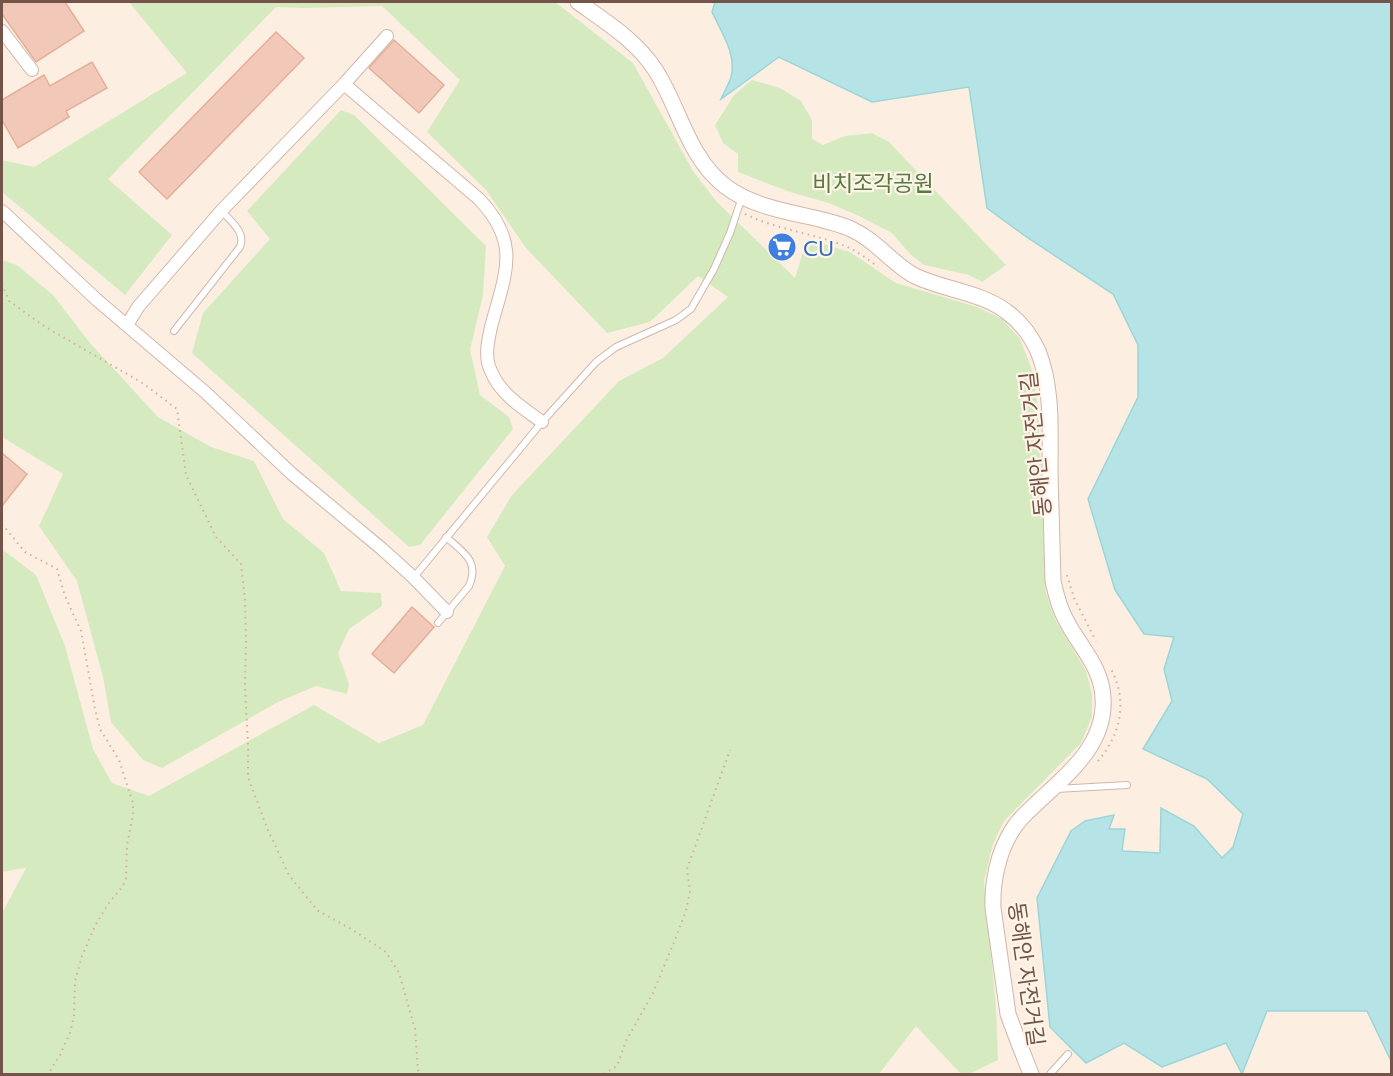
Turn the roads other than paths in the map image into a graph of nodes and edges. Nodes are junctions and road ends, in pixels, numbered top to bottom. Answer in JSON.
{"nodes":[{"id":1,"x":578,"y":2,"type":"edge"},
{"id":2,"x":2,"y":31,"type":"edge"},
{"id":3,"x":387,"y":36,"type":"dead end"},
{"id":4,"x":32,"y":70,"type":"dead end"},
{"id":5,"x":344,"y":84,"type":"junction"},
{"id":6,"x":740,"y":203,"type":"junction"},
{"id":7,"x":222,"y":210,"type":"junction"},
{"id":8,"x":2,"y":211,"type":"edge"},
{"id":9,"x":127,"y":325,"type":"junction"},
{"id":10,"x":174,"y":331,"type":"dead end"},
{"id":11,"x":542,"y":422,"type":"junction"},
{"id":12,"x":446,"y":537,"type":"junction"},
{"id":13,"x":414,"y":577,"type":"junction"},
{"id":14,"x":447,"y":612,"type":"junction"},
{"id":15,"x":438,"y":623,"type":"dead end"},
{"id":16,"x":1127,"y":785,"type":"dead end"},
{"id":17,"x":1052,"y":789,"type":"junction"},
{"id":18,"x":1068,"y":1054,"type":"dead end"},
{"id":19,"x":1029,"y":1073,"type":"edge"},
{"id":20,"x":1050,"y":1074,"type":"edge"}],
"edges":[{"from":1,"to":6,"type":"street"},
{"from":2,"to":4,"type":"street"},
{"from":3,"to":5,"type":"street"},
{"from":5,"to":7,"type":"street"},
{"from":5,"to":11,"type":"street"},
{"from":6,"to":11,"type":"lane"},
{"from":6,"to":17,"type":"street"},
{"from":7,"to":9,"type":"street"},
{"from":7,"to":10,"type":"lane"},
{"from":8,"to":9,"type":"street"},
{"from":9,"to":13,"type":"street"},
{"from":11,"to":12,"type":"lane"},
{"from":12,"to":13,"type":"lane"},
{"from":12,"to":14,"type":"lane"},
{"from":13,"to":14,"type":"street"},
{"from":14,"to":15,"type":"lane"},
{"from":16,"to":17,"type":"lane"},
{"from":17,"to":19,"type":"street"},
{"from":18,"to":20,"type":"lane"}]}
